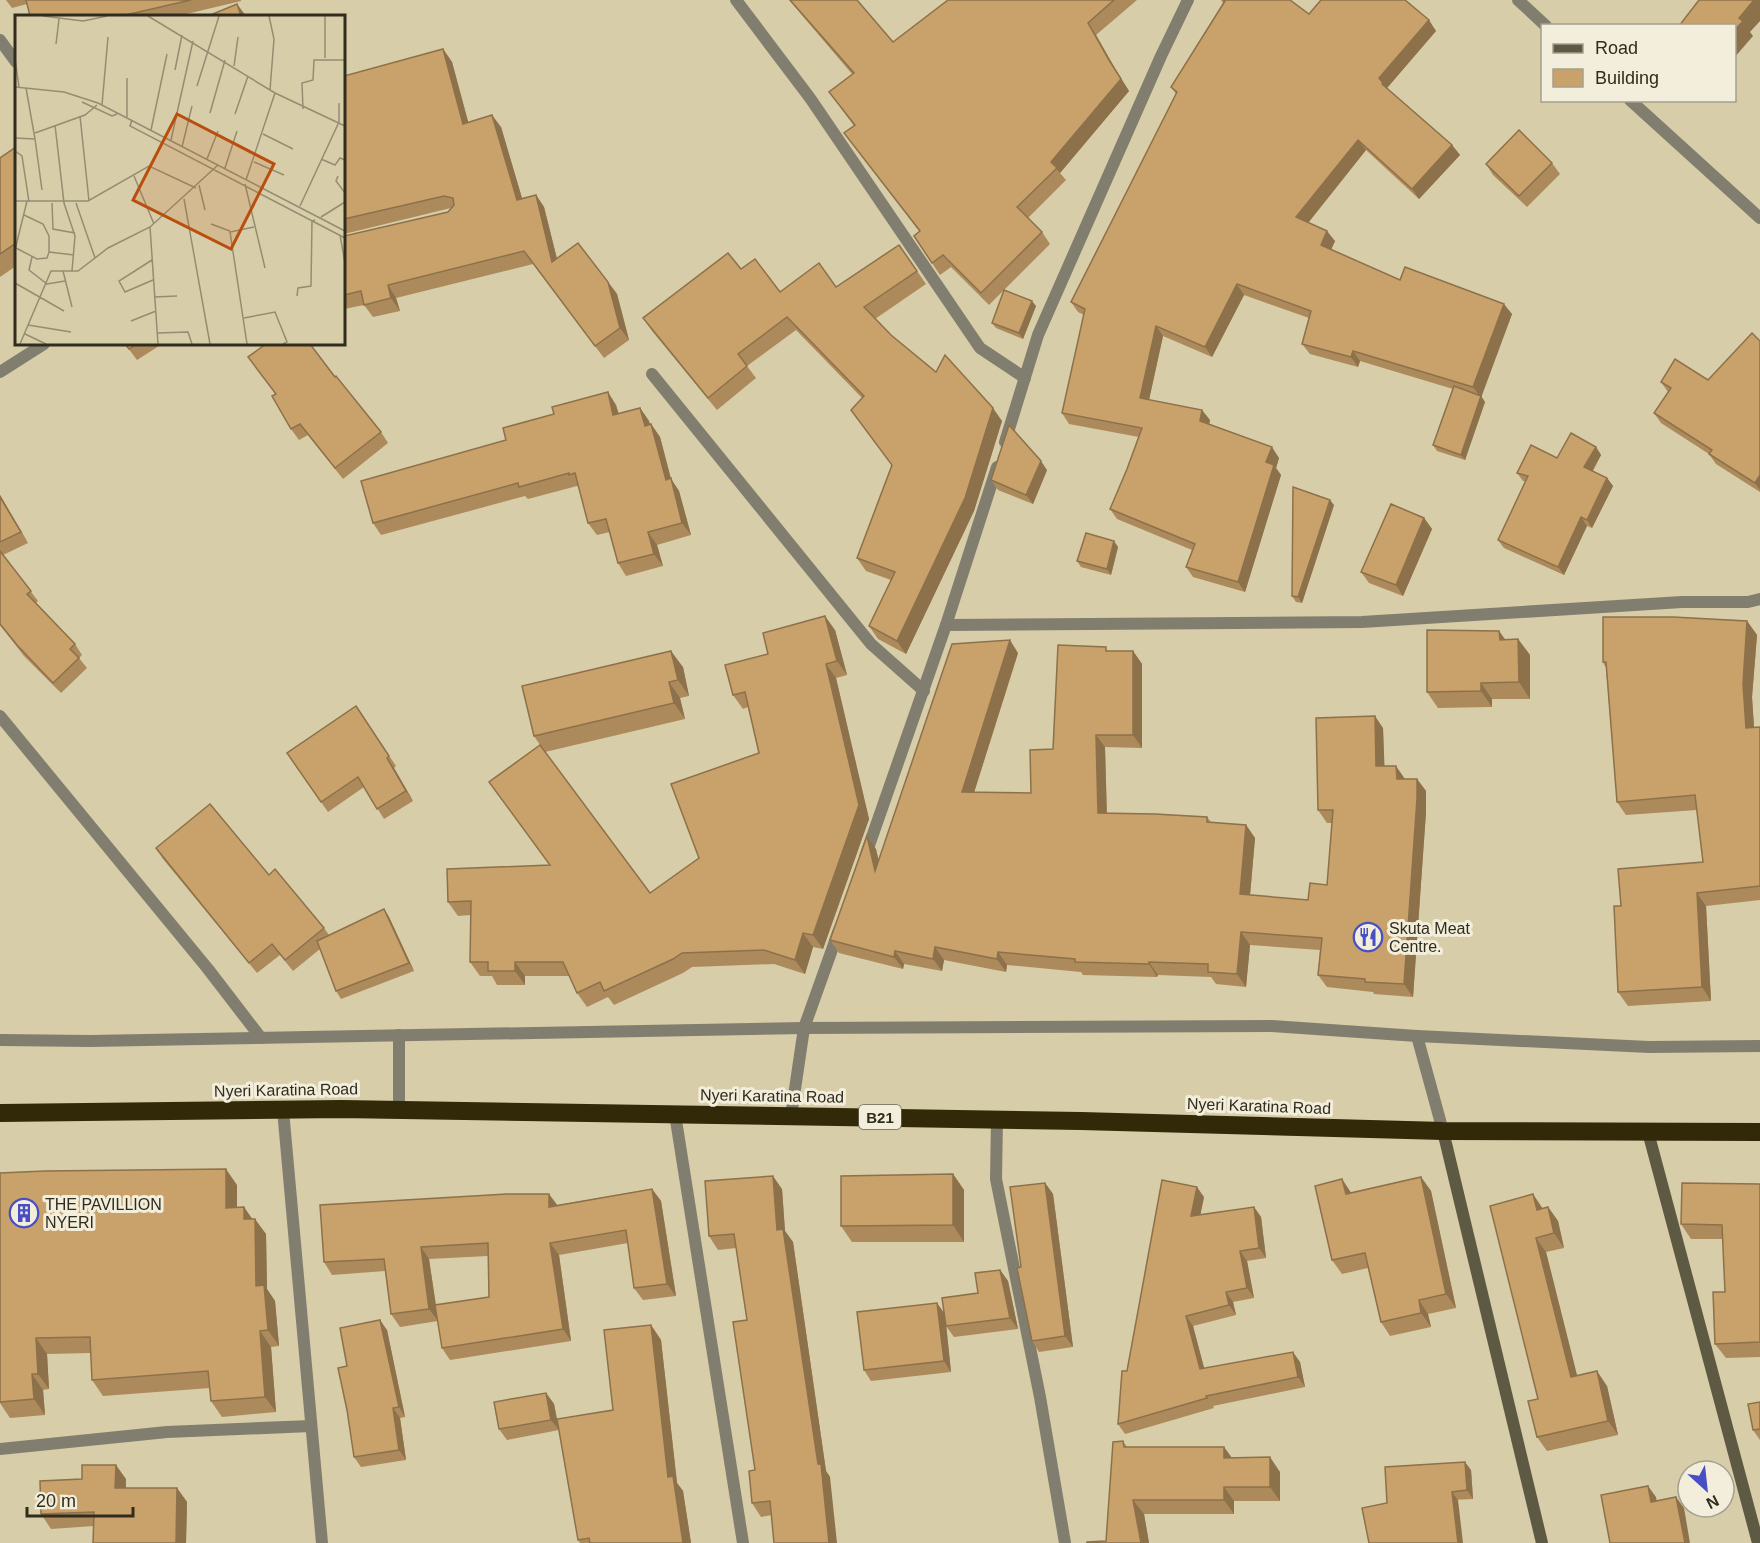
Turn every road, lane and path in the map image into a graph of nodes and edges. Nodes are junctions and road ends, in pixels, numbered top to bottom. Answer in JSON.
{"nodes":[{"id":1,"x":736,"y":0,"type":"edge"},
{"id":2,"x":1188,"y":0,"type":"edge"},
{"id":3,"x":1518,"y":0,"type":"edge"},
{"id":4,"x":1544,"y":24,"type":"edge"},
{"id":5,"x":0,"y":40,"type":"edge"},
{"id":6,"x":15,"y":61,"type":"edge"},
{"id":7,"x":1632,"y":102,"type":"edge"},
{"id":8,"x":1760,"y":218,"type":"edge"},
{"id":9,"x":42,"y":345,"type":"edge"},
{"id":10,"x":0,"y":372,"type":"edge"},
{"id":11,"x":652,"y":374,"type":"dead end"},
{"id":12,"x":1025,"y":378,"type":"junction"},
{"id":13,"x":1760,"y":599,"type":"edge"},
{"id":14,"x":946,"y":625,"type":"junction"},
{"id":15,"x":924,"y":691,"type":"junction"},
{"id":16,"x":0,"y":716,"type":"edge"},
{"id":17,"x":860,"y":871,"type":"edge"},
{"id":18,"x":844,"y":915,"type":"edge"},
{"id":19,"x":804,"y":1028,"type":"junction"},
{"id":20,"x":399,"y":1035,"type":"junction"},
{"id":21,"x":1417,"y":1036,"type":"junction"},
{"id":22,"x":261,"y":1038,"type":"junction"},
{"id":23,"x":0,"y":1040,"type":"edge"},
{"id":24,"x":1760,"y":1046,"type":"edge"},
{"id":25,"x":283,"y":1110,"type":"junction"},
{"id":26,"x":399,"y":1110,"type":"junction"},
{"id":27,"x":0,"y":1113,"type":"edge"},
{"id":28,"x":675,"y":1114,"type":"junction"},
{"id":29,"x":790,"y":1116,"type":"junction"},
{"id":30,"x":998,"y":1119,"type":"junction"},
{"id":31,"x":1443,"y":1131,"type":"junction"},
{"id":32,"x":1648,"y":1132,"type":"junction"},
{"id":33,"x":1760,"y":1132,"type":"edge"},
{"id":34,"x":311,"y":1426,"type":"junction"},
{"id":35,"x":0,"y":1449,"type":"edge"},
{"id":36,"x":322,"y":1543,"type":"edge"},
{"id":37,"x":743,"y":1543,"type":"edge"},
{"id":38,"x":1065,"y":1543,"type":"edge"},
{"id":39,"x":1542,"y":1543,"type":"edge"},
{"id":40,"x":1758,"y":1543,"type":"edge"}],
"edges":[{"from":1,"to":12,"type":"street"},
{"from":2,"to":12,"type":"street"},
{"from":3,"to":4,"type":"street"},
{"from":5,"to":6,"type":"street"},
{"from":7,"to":8,"type":"street"},
{"from":9,"to":10,"type":"street"},
{"from":11,"to":15,"type":"street"},
{"from":12,"to":14,"type":"street"},
{"from":13,"to":14,"type":"street"},
{"from":14,"to":15,"type":"street"},
{"from":15,"to":17,"type":"street"},
{"from":16,"to":22,"type":"street"},
{"from":18,"to":19,"type":"street"},
{"from":19,"to":20,"type":"street"},
{"from":19,"to":21,"type":"street"},
{"from":19,"to":29,"type":"street"},
{"from":20,"to":22,"type":"street"},
{"from":20,"to":26,"type":"street"},
{"from":21,"to":24,"type":"street"},
{"from":21,"to":31,"type":"street"},
{"from":22,"to":23,"type":"street"},
{"from":25,"to":26,"type":"highway","name":"Nyeri Karatina Road","number":"B21"},
{"from":25,"to":27,"type":"highway","name":"Nyeri Karatina Road","number":"B21"},
{"from":25,"to":34,"type":"street"},
{"from":26,"to":28,"type":"highway","name":"Nyeri Karatina Road","number":"B21"},
{"from":28,"to":29,"type":"highway","name":"Nyeri Karatina Road","number":"B21"},
{"from":28,"to":37,"type":"street"},
{"from":29,"to":30,"type":"highway","name":"Nyeri Karatina Road","number":"B21"},
{"from":30,"to":31,"type":"highway","name":"Nyeri Karatina Road","number":"B21"},
{"from":30,"to":38,"type":"street"},
{"from":31,"to":32,"type":"highway","name":"Nyeri Karatina Road","number":"B21"},
{"from":31,"to":39,"type":"street"},
{"from":32,"to":33,"type":"highway","name":"Nyeri Karatina Road","number":"B21"},
{"from":32,"to":40,"type":"street"},
{"from":34,"to":35,"type":"street"},
{"from":34,"to":36,"type":"street"}]}
